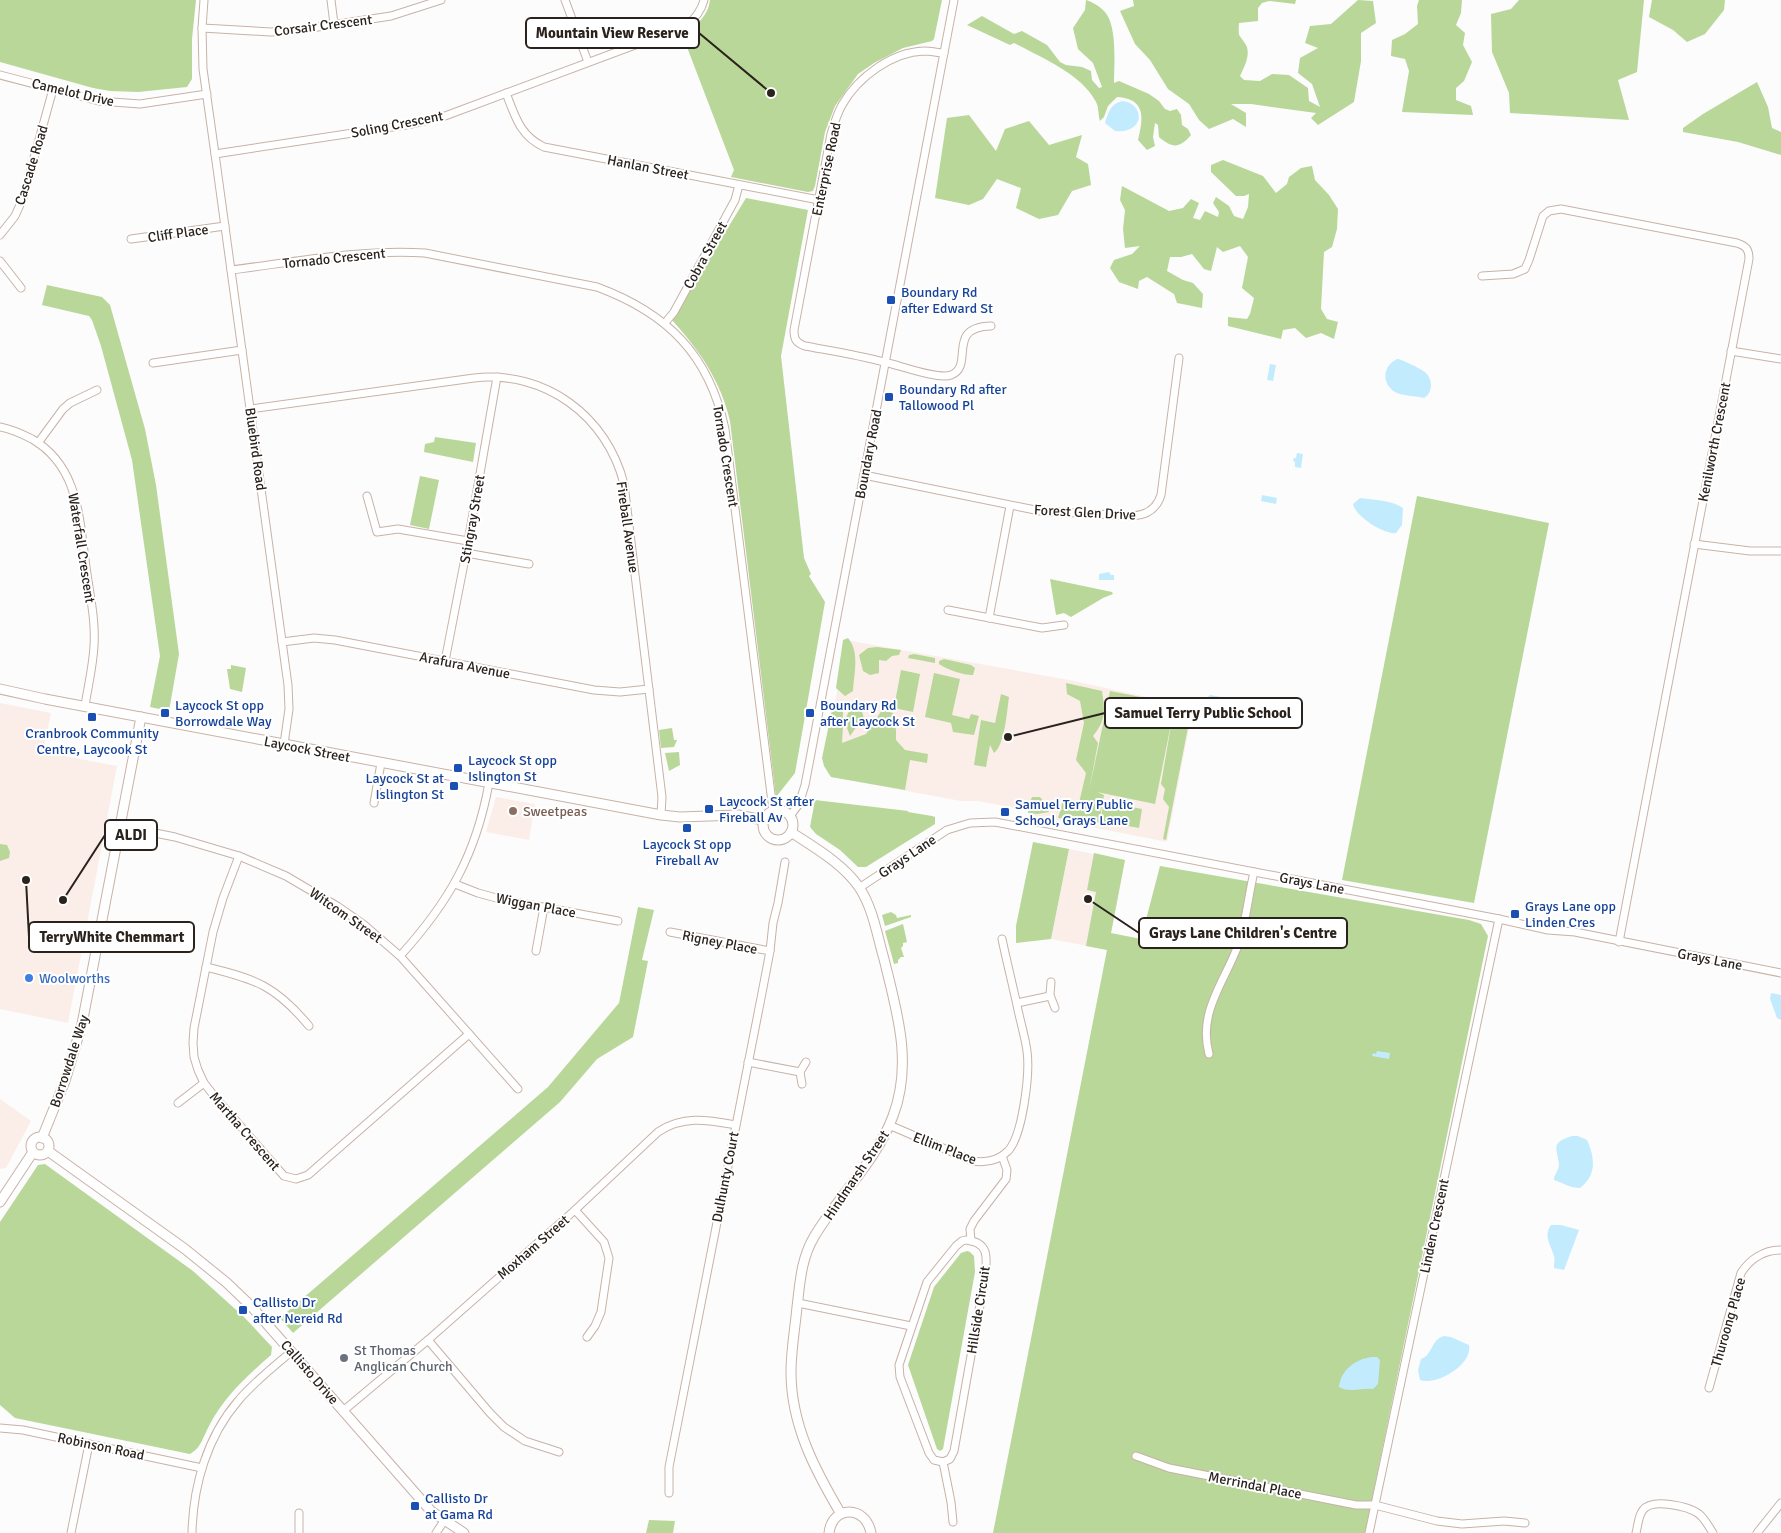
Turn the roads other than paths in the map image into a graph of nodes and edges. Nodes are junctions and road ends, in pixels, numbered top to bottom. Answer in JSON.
{"nodes":[{"id":1,"x":204,"y":0,"type":"edge"},
{"id":2,"x":331,"y":0,"type":"edge"},
{"id":3,"x":441,"y":0,"type":"edge"},
{"id":4,"x":565,"y":0,"type":"edge"},
{"id":5,"x":704,"y":0,"type":"edge"},
{"id":6,"x":954,"y":0,"type":"edge"},
{"id":7,"x":334,"y":24,"type":"junction"},
{"id":8,"x":202,"y":28,"type":"junction"},
{"id":9,"x":944,"y":53,"type":"junction"},
{"id":10,"x":588,"y":62,"type":"junction"},
{"id":11,"x":0,"y":75,"type":"edge"},
{"id":12,"x":53,"y":89,"type":"junction"},
{"id":13,"x":506,"y":93,"type":"junction"},
{"id":14,"x":207,"y":94,"type":"junction"},
{"id":15,"x":215,"y":154,"type":"junction"},
{"id":16,"x":739,"y":185,"type":"junction"},
{"id":17,"x":819,"y":200,"type":"junction"},
{"id":18,"x":225,"y":226,"type":"junction"},
{"id":19,"x":0,"y":235,"type":"edge"},
{"id":20,"x":130,"y":239,"type":"dead end"},
{"id":21,"x":0,"y":261,"type":"edge"},
{"id":22,"x":231,"y":270,"type":"junction"},
{"id":23,"x":1482,"y":276,"type":"dead end"},
{"id":24,"x":21,"y":288,"type":"dead end"},
{"id":25,"x":665,"y":323,"type":"junction"},
{"id":26,"x":991,"y":326,"type":"dead end"},
{"id":27,"x":242,"y":350,"type":"junction"},
{"id":28,"x":1731,"y":351,"type":"junction"},
{"id":29,"x":1179,"y":358,"type":"dead end"},
{"id":30,"x":1781,"y":359,"type":"edge"},
{"id":31,"x":886,"y":362,"type":"junction"},
{"id":32,"x":153,"y":363,"type":"dead end"},
{"id":33,"x":498,"y":377,"type":"junction"},
{"id":34,"x":97,"y":390,"type":"dead end"},
{"id":35,"x":250,"y":409,"type":"junction"},
{"id":36,"x":0,"y":427,"type":"edge"},
{"id":37,"x":38,"y":443,"type":"junction"},
{"id":38,"x":864,"y":475,"type":"junction"},
{"id":39,"x":368,"y":496,"type":"dead end"},
{"id":40,"x":1010,"y":506,"type":"junction"},
{"id":41,"x":468,"y":541,"type":"junction"},
{"id":42,"x":1694,"y":544,"type":"junction"},
{"id":43,"x":1781,"y":551,"type":"edge"},
{"id":44,"x":466,"y":553,"type":"junction"},
{"id":45,"x":529,"y":564,"type":"dead end"},
{"id":46,"x":948,"y":610,"type":"dead end"},
{"id":47,"x":989,"y":618,"type":"junction"},
{"id":48,"x":1064,"y":624,"type":"dead end"},
{"id":49,"x":282,"y":642,"type":"junction"},
{"id":50,"x":445,"y":661,"type":"junction"},
{"id":51,"x":0,"y":689,"type":"edge"},
{"id":52,"x":649,"y":689,"type":"junction"},
{"id":53,"x":85,"y":706,"type":"junction"},
{"id":54,"x":141,"y":717,"type":"junction"},
{"id":55,"x":284,"y":744,"type":"junction"},
{"id":56,"x":381,"y":763,"type":"junction"},
{"id":57,"x":490,"y":783,"type":"junction"},
{"id":58,"x":374,"y":804,"type":"dead end"},
{"id":59,"x":773,"y":810,"type":"junction"},
{"id":60,"x":661,"y":816,"type":"junction"},
{"id":61,"x":790,"y":816,"type":"junction"},
{"id":62,"x":763,"y":820,"type":"junction"},
{"id":63,"x":120,"y":826,"type":"junction"},
{"id":64,"x":791,"y":832,"type":"junction"},
{"id":65,"x":239,"y":856,"type":"junction"},
{"id":66,"x":785,"y":862,"type":"dead end"},
{"id":67,"x":1254,"y":872,"type":"junction"},
{"id":68,"x":456,"y":884,"type":"junction"},
{"id":69,"x":859,"y":888,"type":"junction"},
{"id":70,"x":544,"y":907,"type":"junction"},
{"id":71,"x":1499,"y":919,"type":"junction"},
{"id":72,"x":618,"y":921,"type":"dead end"},
{"id":73,"x":670,"y":932,"type":"dead end"},
{"id":74,"x":1002,"y":939,"type":"dead end"},
{"id":75,"x":1619,"y":942,"type":"junction"},
{"id":76,"x":536,"y":951,"type":"dead end"},
{"id":77,"x":770,"y":951,"type":"junction"},
{"id":78,"x":400,"y":956,"type":"junction"},
{"id":79,"x":206,"y":967,"type":"junction"},
{"id":80,"x":1781,"y":973,"type":"edge"},
{"id":81,"x":1051,"y":982,"type":"dead end"},
{"id":82,"x":1050,"y":996,"type":"junction"},
{"id":83,"x":1016,"y":1003,"type":"junction"},
{"id":84,"x":1055,"y":1008,"type":"dead end"},
{"id":85,"x":310,"y":1026,"type":"dead end"},
{"id":86,"x":469,"y":1034,"type":"junction"},
{"id":87,"x":1209,"y":1054,"type":"dead end"},
{"id":88,"x":748,"y":1062,"type":"junction"},
{"id":89,"x":806,"y":1062,"type":"dead end"},
{"id":90,"x":800,"y":1072,"type":"junction"},
{"id":91,"x":204,"y":1082,"type":"junction"},
{"id":92,"x":802,"y":1084,"type":"dead end"},
{"id":93,"x":518,"y":1089,"type":"dead end"},
{"id":94,"x":178,"y":1103,"type":"dead end"},
{"id":95,"x":736,"y":1125,"type":"junction"},
{"id":96,"x":889,"y":1126,"type":"junction"},
{"id":97,"x":42,"y":1138,"type":"junction"},
{"id":98,"x":48,"y":1151,"type":"junction"},
{"id":99,"x":33,"y":1152,"type":"junction"},
{"id":100,"x":1002,"y":1156,"type":"junction"},
{"id":101,"x":4,"y":1188,"type":"edge"},
{"id":102,"x":0,"y":1202,"type":"edge"},
{"id":103,"x":575,"y":1210,"type":"junction"},
{"id":104,"x":970,"y":1240,"type":"junction"},
{"id":105,"x":1781,"y":1250,"type":"edge"},
{"id":106,"x":798,"y":1303,"type":"junction"},
{"id":107,"x":911,"y":1326,"type":"junction"},
{"id":108,"x":587,"y":1337,"type":"dead end"},
{"id":109,"x":428,"y":1340,"type":"junction"},
{"id":110,"x":291,"y":1352,"type":"junction"},
{"id":111,"x":1709,"y":1388,"type":"dead end"},
{"id":112,"x":343,"y":1411,"type":"junction"},
{"id":113,"x":0,"y":1428,"type":"edge"},
{"id":114,"x":90,"y":1444,"type":"junction"},
{"id":115,"x":559,"y":1452,"type":"dead end"},
{"id":116,"x":1136,"y":1456,"type":"dead end"},
{"id":117,"x":943,"y":1462,"type":"junction"},
{"id":118,"x":202,"y":1468,"type":"junction"},
{"id":119,"x":669,"y":1493,"type":"dead end"},
{"id":120,"x":1781,"y":1504,"type":"edge"},
{"id":121,"x":1375,"y":1506,"type":"junction"},
{"id":122,"x":298,"y":1513,"type":"dead end"},
{"id":123,"x":841,"y":1514,"type":"junction"},
{"id":124,"x":444,"y":1521,"type":"junction"},
{"id":125,"x":952,"y":1522,"type":"dead end"},
{"id":126,"x":1525,"y":1524,"type":"dead end"},
{"id":127,"x":71,"y":1533,"type":"edge"},
{"id":128,"x":192,"y":1533,"type":"edge"},
{"id":129,"x":299,"y":1533,"type":"edge"},
{"id":130,"x":436,"y":1533,"type":"edge"},
{"id":131,"x":464,"y":1533,"type":"edge"},
{"id":132,"x":829,"y":1533,"type":"edge"},
{"id":133,"x":871,"y":1533,"type":"edge"},
{"id":134,"x":1369,"y":1533,"type":"edge"},
{"id":135,"x":1636,"y":1533,"type":"edge"},
{"id":136,"x":1713,"y":1533,"type":"edge"},
{"id":137,"x":1757,"y":1533,"type":"edge"}],
"edges":[{"from":1,"to":8,"type":"street"},
{"from":2,"to":7,"type":"street"},
{"from":3,"to":7,"type":"street","name":"Corsair Crescent"},
{"from":4,"to":10,"type":"street"},
{"from":5,"to":10,"type":"street","name":"Soling Crescent"},
{"from":6,"to":9,"type":"street","name":"Boundary Road"},
{"from":7,"to":8,"type":"street","name":"Corsair Crescent"},
{"from":8,"to":14,"type":"street"},
{"from":9,"to":17,"type":"street","name":"Enterprise Road"},
{"from":9,"to":31,"type":"street","name":"Boundary Road"},
{"from":10,"to":13,"type":"street","name":"Soling Crescent"},
{"from":11,"to":12,"type":"street","name":"Camelot Drive"},
{"from":12,"to":14,"type":"street","name":"Camelot Drive"},
{"from":12,"to":19,"type":"street","name":"Cascade Road"},
{"from":13,"to":15,"type":"street","name":"Soling Crescent"},
{"from":13,"to":16,"type":"street","name":"Hanlan Street"},
{"from":14,"to":15,"type":"street"},
{"from":15,"to":18,"type":"street","name":"Bluebird Road"},
{"from":16,"to":17,"type":"street","name":"Hanlan Street"},
{"from":16,"to":25,"type":"street","name":"Cobra Street"},
{"from":17,"to":31,"type":"street","name":"Enterprise Road"},
{"from":18,"to":20,"type":"street","name":"Cliff Place"},
{"from":18,"to":22,"type":"street","name":"Bluebird Road"},
{"from":21,"to":24,"type":"street"},
{"from":22,"to":25,"type":"street","name":"Tornado Crescent"},
{"from":22,"to":27,"type":"street","name":"Bluebird Road"},
{"from":23,"to":28,"type":"street","name":"Kenilworth Crescent"},
{"from":25,"to":59,"type":"street","name":"Tornado Crescent"},
{"from":26,"to":31,"type":"street"},
{"from":27,"to":32,"type":"street"},
{"from":27,"to":35,"type":"street","name":"Bluebird Road"},
{"from":28,"to":30,"type":"street"},
{"from":28,"to":42,"type":"street","name":"Kenilworth Crescent"},
{"from":29,"to":40,"type":"street","name":"Forest Glen Drive"},
{"from":31,"to":38,"type":"street","name":"Boundary Road"},
{"from":33,"to":35,"type":"street","name":"Fireball Avenue"},
{"from":33,"to":41,"type":"street","name":"Stingray Street"},
{"from":33,"to":52,"type":"street","name":"Fireball Avenue"},
{"from":34,"to":37,"type":"street"},
{"from":35,"to":49,"type":"street","name":"Bluebird Road"},
{"from":36,"to":37,"type":"street","name":"Waterfall Crescent"},
{"from":37,"to":53,"type":"street","name":"Waterfall Crescent"},
{"from":38,"to":40,"type":"street","name":"Forest Glen Drive"},
{"from":38,"to":61,"type":"street","name":"Boundary Road"},
{"from":39,"to":41,"type":"street"},
{"from":40,"to":47,"type":"street"},
{"from":41,"to":44,"type":"street","name":"Stingray Street"},
{"from":42,"to":43,"type":"street"},
{"from":42,"to":75,"type":"street","name":"Kenilworth Crescent"},
{"from":44,"to":45,"type":"street"},
{"from":44,"to":50,"type":"street","name":"Stingray Street"},
{"from":46,"to":47,"type":"street"},
{"from":47,"to":48,"type":"street"},
{"from":49,"to":50,"type":"street","name":"Arafura Avenue"},
{"from":49,"to":55,"type":"street","name":"Bluebird Road"},
{"from":50,"to":52,"type":"street","name":"Arafura Avenue"},
{"from":51,"to":53,"type":"street","name":"Laycock Street"},
{"from":52,"to":60,"type":"street","name":"Fireball Avenue"},
{"from":53,"to":54,"type":"street","name":"Laycock Street"},
{"from":54,"to":55,"type":"street","name":"Laycock Street"},
{"from":54,"to":63,"type":"street","name":"Borrowdale Way"},
{"from":55,"to":56,"type":"street","name":"Laycock Street"},
{"from":56,"to":57,"type":"street","name":"Laycock Street"},
{"from":56,"to":58,"type":"street"},
{"from":57,"to":60,"type":"street","name":"Laycock Street"},
{"from":57,"to":68,"type":"street"},
{"from":59,"to":61,"type":"street"},
{"from":59,"to":62,"type":"street"},
{"from":60,"to":62,"type":"street","name":"Laycock Street"},
{"from":61,"to":64,"type":"street"},
{"from":62,"to":64,"type":"street"},
{"from":63,"to":65,"type":"street","name":"Witcom Street"},
{"from":63,"to":97,"type":"street","name":"Borrowdale Way"},
{"from":64,"to":69,"type":"street","name":"Hindmarsh Street"},
{"from":65,"to":78,"type":"street","name":"Witcom Street"},
{"from":65,"to":79,"type":"street","name":"Martha Crescent"},
{"from":66,"to":77,"type":"street","name":"Dulhunty Court"},
{"from":67,"to":69,"type":"street","name":"Grays Lane"},
{"from":67,"to":71,"type":"street","name":"Grays Lane"},
{"from":67,"to":87,"type":"street"},
{"from":68,"to":70,"type":"street","name":"Wiggan Place"},
{"from":68,"to":78,"type":"street"},
{"from":69,"to":96,"type":"street","name":"Hindmarsh Street"},
{"from":70,"to":72,"type":"street","name":"Wiggan Place"},
{"from":70,"to":76,"type":"street"},
{"from":71,"to":75,"type":"street","name":"Grays Lane"},
{"from":71,"to":121,"type":"street","name":"Linden Crescent"},
{"from":73,"to":77,"type":"street","name":"Rigney Place"},
{"from":74,"to":83,"type":"street"},
{"from":75,"to":80,"type":"street","name":"Grays Lane"},
{"from":77,"to":88,"type":"street","name":"Dulhunty Court"},
{"from":78,"to":86,"type":"street","name":"Witcom Street"},
{"from":79,"to":85,"type":"street"},
{"from":79,"to":91,"type":"street","name":"Martha Crescent"},
{"from":81,"to":82,"type":"street"},
{"from":82,"to":83,"type":"street"},
{"from":82,"to":84,"type":"street"},
{"from":83,"to":100,"type":"street"},
{"from":86,"to":91,"type":"street","name":"Martha Crescent"},
{"from":86,"to":93,"type":"street","name":"Witcom Street"},
{"from":88,"to":90,"type":"street"},
{"from":88,"to":95,"type":"street","name":"Dulhunty Court"},
{"from":89,"to":90,"type":"street"},
{"from":90,"to":92,"type":"street"},
{"from":91,"to":94,"type":"street"},
{"from":95,"to":103,"type":"street","name":"Moxham Street"},
{"from":95,"to":119,"type":"street","name":"Dulhunty Court"},
{"from":96,"to":100,"type":"street","name":"Ellim Place"},
{"from":96,"to":106,"type":"street","name":"Hindmarsh Street"},
{"from":97,"to":98,"type":"street"},
{"from":97,"to":99,"type":"street","name":"Borrowdale Way"},
{"from":98,"to":99,"type":"street"},
{"from":98,"to":110,"type":"street","name":"Callisto Drive"},
{"from":99,"to":101,"type":"street","name":"Borrowdale Way"},
{"from":100,"to":104,"type":"street"},
{"from":101,"to":102,"type":"street","name":"Borrowdale Way"},
{"from":103,"to":108,"type":"street"},
{"from":103,"to":109,"type":"street","name":"Moxham Street"},
{"from":104,"to":107,"type":"street"},
{"from":104,"to":117,"type":"street","name":"Hillside Circuit"},
{"from":105,"to":111,"type":"street","name":"Thuroong Place"},
{"from":106,"to":107,"type":"street"},
{"from":106,"to":123,"type":"street","name":"Hindmarsh Street"},
{"from":107,"to":117,"type":"street"},
{"from":109,"to":112,"type":"street","name":"Moxham Street"},
{"from":109,"to":115,"type":"street"},
{"from":110,"to":112,"type":"street","name":"Callisto Drive"},
{"from":110,"to":118,"type":"street"},
{"from":112,"to":124,"type":"street","name":"Callisto Drive"},
{"from":113,"to":114,"type":"street","name":"Robinson Road"},
{"from":114,"to":118,"type":"street","name":"Robinson Road"},
{"from":114,"to":127,"type":"street"},
{"from":116,"to":121,"type":"street","name":"Merrindal Place"},
{"from":117,"to":125,"type":"street"},
{"from":118,"to":128,"type":"street"},
{"from":120,"to":137,"type":"street"},
{"from":121,"to":126,"type":"street","name":"Merrindal Place"},
{"from":121,"to":134,"type":"street","name":"Linden Crescent"},
{"from":122,"to":129,"type":"street"},
{"from":123,"to":132,"type":"street"},
{"from":123,"to":133,"type":"street"},
{"from":124,"to":130,"type":"street"},
{"from":124,"to":131,"type":"street","name":"Callisto Drive"},
{"from":135,"to":136,"type":"street"}]}
